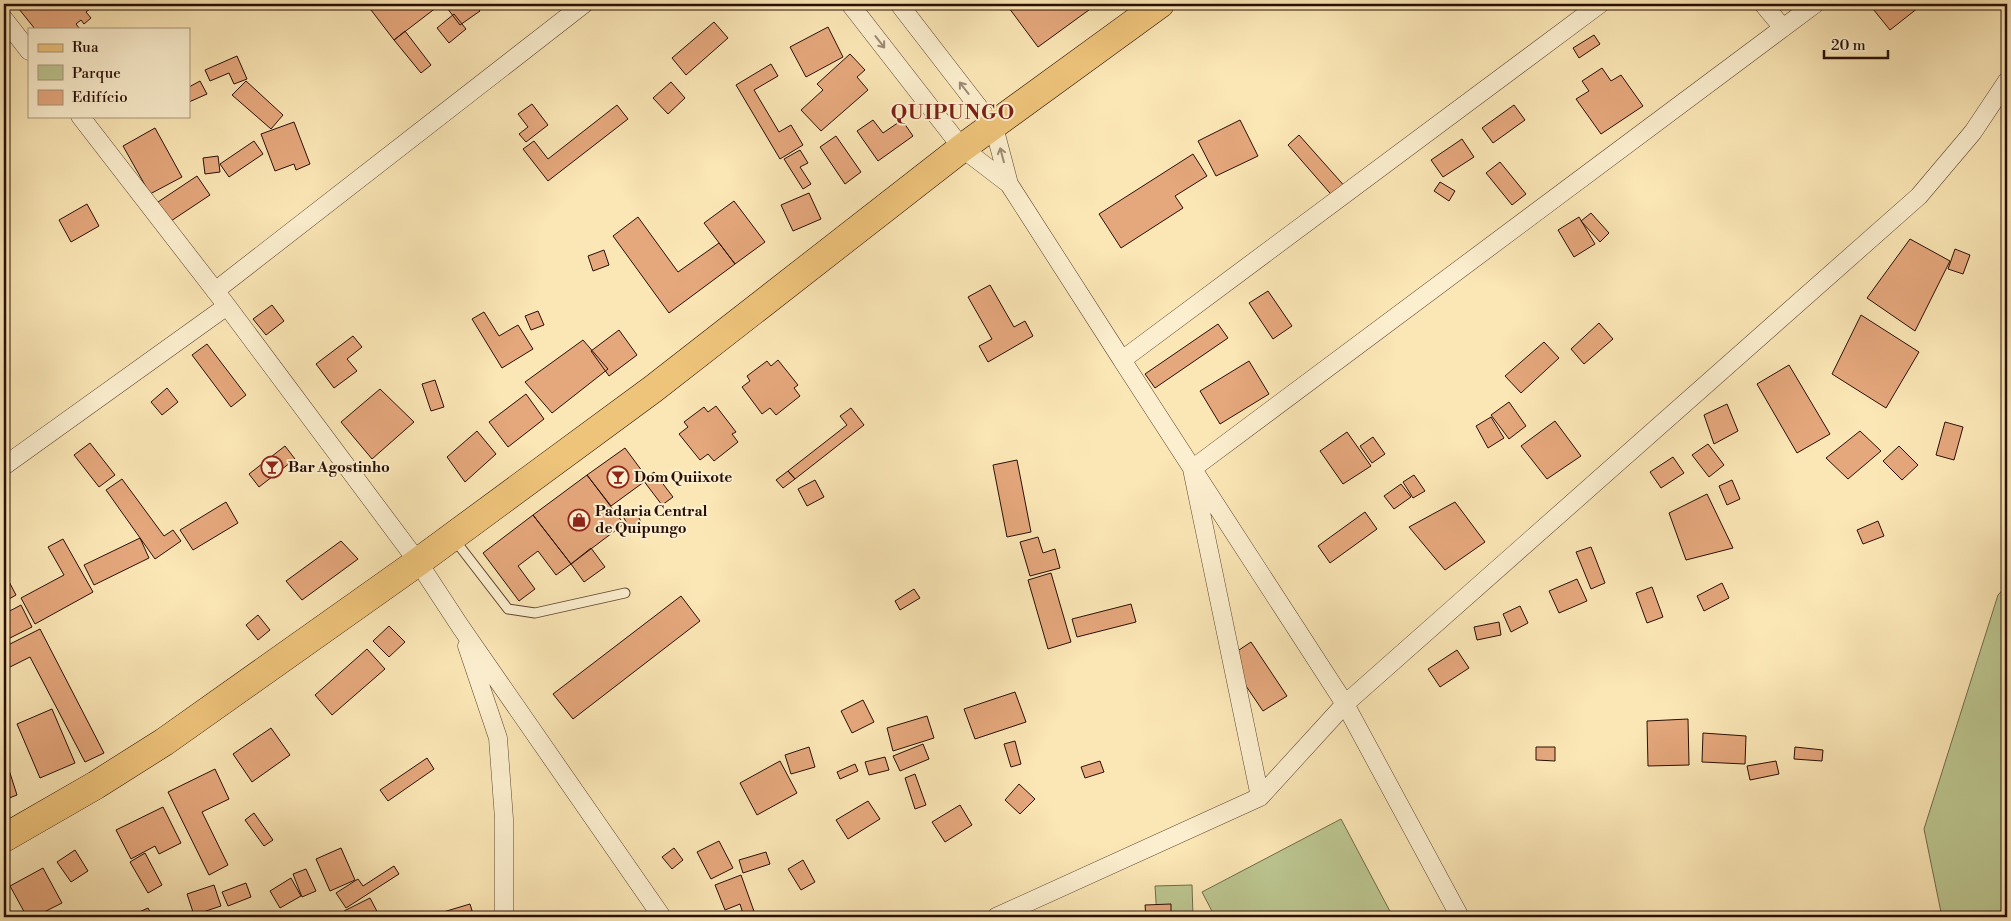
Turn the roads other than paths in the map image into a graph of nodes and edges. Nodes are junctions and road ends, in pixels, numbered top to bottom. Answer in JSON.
{"nodes":[{"id":1,"x":584,"y":4,"type":"edge"},
{"id":2,"x":850,"y":4,"type":"edge"},
{"id":3,"x":899,"y":4,"type":"edge"},
{"id":4,"x":1160,"y":4,"type":"edge"},
{"id":5,"x":1600,"y":4,"type":"edge"},
{"id":6,"x":1763,"y":4,"type":"edge"},
{"id":7,"x":1815,"y":4,"type":"edge"},
{"id":8,"x":4,"y":19,"type":"edge"},
{"id":9,"x":1783,"y":28,"type":"junction"},
{"id":10,"x":28,"y":50,"type":"edge"},
{"id":11,"x":2007,"y":81,"type":"edge"},
{"id":12,"x":82,"y":118,"type":"edge"},
{"id":13,"x":994,"y":126,"type":"junction"},
{"id":14,"x":962,"y":148,"type":"junction"},
{"id":15,"x":1009,"y":184,"type":"junction"},
{"id":16,"x":215,"y":291,"type":"junction"},
{"id":17,"x":227,"y":306,"type":"junction"},
{"id":18,"x":1122,"y":360,"type":"junction"},
{"id":19,"x":4,"y":466,"type":"edge"},
{"id":20,"x":1192,"y":469,"type":"junction"},
{"id":21,"x":452,"y":537,"type":"junction"},
{"id":22,"x":418,"y":562,"type":"junction"},
{"id":23,"x":625,"y":593,"type":"dead end"},
{"id":24,"x":460,"y":626,"type":"junction"},
{"id":25,"x":1345,"y":704,"type":"junction"},
{"id":26,"x":1260,"y":797,"type":"junction"},
{"id":27,"x":4,"y":838,"type":"edge"},
{"id":28,"x":504,"y":917,"type":"edge"},
{"id":29,"x":662,"y":917,"type":"edge"},
{"id":30,"x":996,"y":917,"type":"edge"},
{"id":31,"x":1460,"y":917,"type":"edge"}],
"edges":[{"from":1,"to":16,"type":"street"},
{"from":2,"to":14,"type":"street","one_way":true},
{"from":13,"to":3,"type":"street","one_way":true},
{"from":4,"to":13,"type":"main road"},
{"from":5,"to":18,"type":"street"},
{"from":6,"to":9,"type":"street"},
{"from":7,"to":9,"type":"street"},
{"from":8,"to":10,"type":"street"},
{"from":9,"to":20,"type":"street"},
{"from":11,"to":25,"type":"street"},
{"from":12,"to":16,"type":"street"},
{"from":13,"to":14,"type":"main road"},
{"from":15,"to":13,"type":"street","one_way":true},
{"from":14,"to":15,"type":"street"},
{"from":14,"to":21,"type":"main road"},
{"from":15,"to":18,"type":"street"},
{"from":16,"to":17,"type":"street"},
{"from":17,"to":19,"type":"street"},
{"from":17,"to":22,"type":"street"},
{"from":18,"to":20,"type":"street"},
{"from":20,"to":25,"type":"street"},
{"from":20,"to":26,"type":"street"},
{"from":21,"to":22,"type":"main road"},
{"from":21,"to":23,"type":"lane"},
{"from":22,"to":24,"type":"street"},
{"from":22,"to":27,"type":"main road"},
{"from":24,"to":28,"type":"street"},
{"from":24,"to":29,"type":"street"},
{"from":25,"to":26,"type":"street"},
{"from":25,"to":31,"type":"street"},
{"from":26,"to":30,"type":"street"}]}
